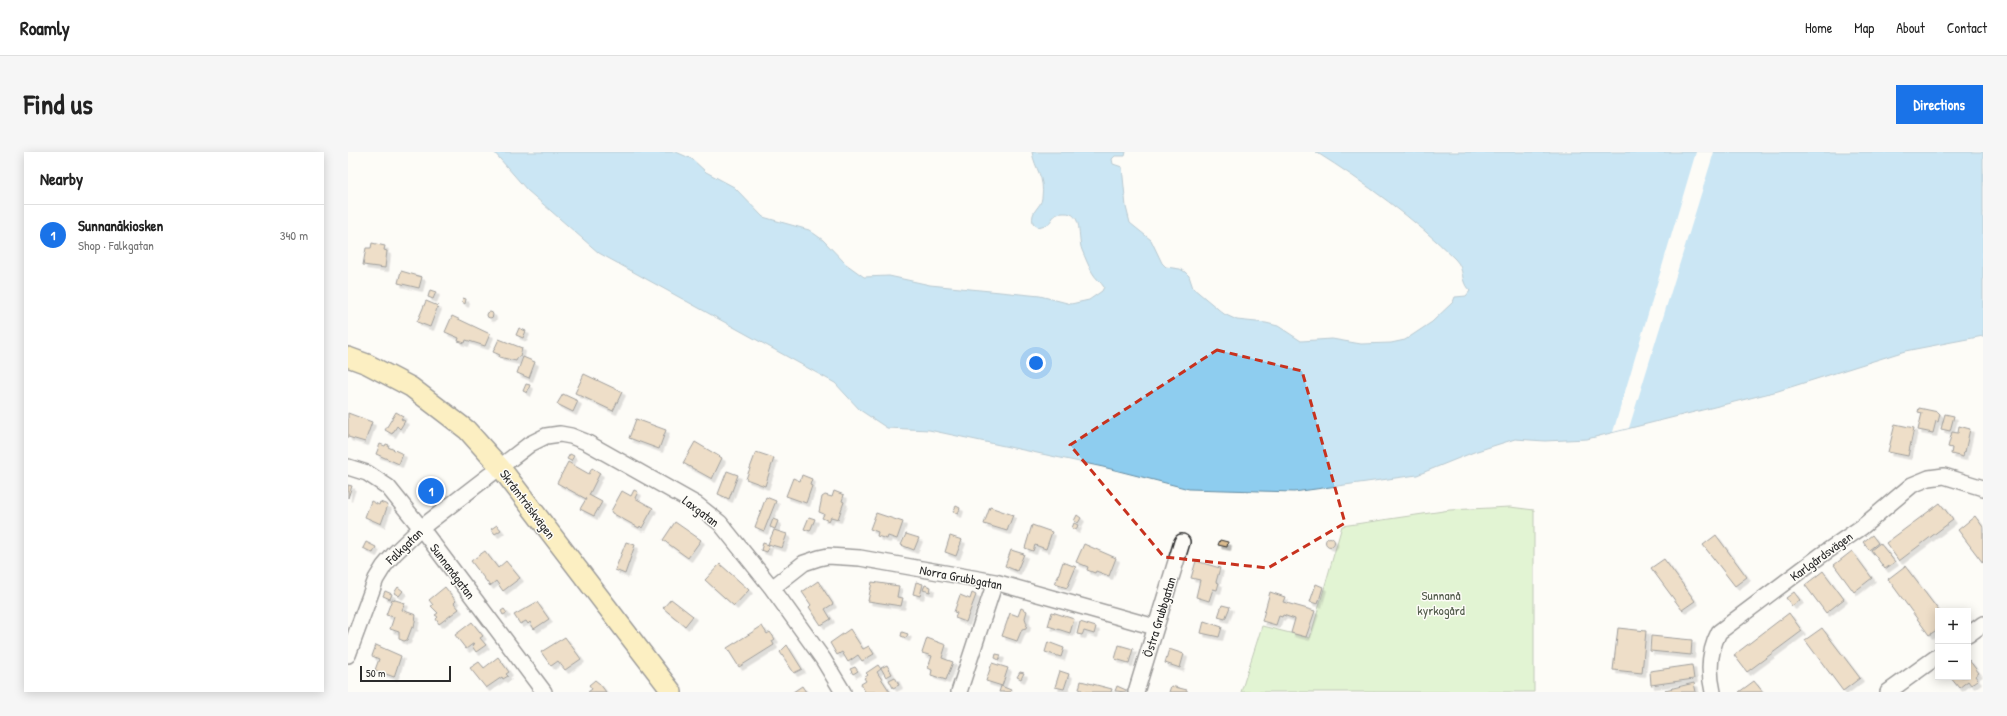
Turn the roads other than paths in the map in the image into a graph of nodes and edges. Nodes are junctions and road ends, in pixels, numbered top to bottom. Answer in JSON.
{"nodes":[{"id":1,"x":348,"y":357,"type":"edge"},
{"id":2,"x":348,"y":467,"type":"edge"},
{"id":3,"x":500,"y":467,"type":"junction"},
{"id":4,"x":1983,"y":488,"type":"edge"},
{"id":5,"x":421,"y":528,"type":"junction"},
{"id":6,"x":1182,"y":542,"type":"dead end"},
{"id":7,"x":995,"y":582,"type":"junction"},
{"id":8,"x":772,"y":588,"type":"junction"},
{"id":9,"x":1983,"y":624,"type":"edge"},
{"id":10,"x":1155,"y":627,"type":"junction"},
{"id":11,"x":353,"y":628,"type":"edge"},
{"id":12,"x":1971,"y":633,"type":"edge"},
{"id":13,"x":348,"y":655,"type":"edge"},
{"id":14,"x":1935,"y":658,"type":"edge"},
{"id":15,"x":544,"y":692,"type":"edge"},
{"id":16,"x":672,"y":692,"type":"edge"},
{"id":17,"x":843,"y":692,"type":"edge"},
{"id":18,"x":959,"y":692,"type":"edge"},
{"id":19,"x":1136,"y":692,"type":"edge"},
{"id":20,"x":1714,"y":692,"type":"edge"},
{"id":21,"x":1888,"y":692,"type":"edge"}],
"edges":[{"from":1,"to":3,"type":"main road","name":"Skråmträskvägen"},
{"from":2,"to":5,"type":"street","name":"Sunnanågatan"},
{"from":3,"to":5,"type":"street","name":"Falkgatan"},
{"from":3,"to":8,"type":"street","name":"Laxgatan"},
{"from":3,"to":16,"type":"main road","name":"Skråmträskvägen"},
{"from":4,"to":20,"type":"street","name":"Karlgårdsvägen"},
{"from":5,"to":11,"type":"street","name":"Falkgatan"},
{"from":5,"to":15,"type":"street","name":"Sunnanågatan"},
{"from":6,"to":10,"type":"street","name":"Östra Grubbgatan"},
{"from":7,"to":8,"type":"street","name":"Norra Grubbgatan"},
{"from":7,"to":10,"type":"street","name":"Norra Grubbgatan"},
{"from":7,"to":18,"type":"street"},
{"from":8,"to":17,"type":"street","name":"Laxgatan"},
{"from":9,"to":12,"type":"street"},
{"from":10,"to":19,"type":"street","name":"Östra Grubbgatan"},
{"from":11,"to":13,"type":"street","name":"Falkgatan"},
{"from":14,"to":21,"type":"street"}]}
